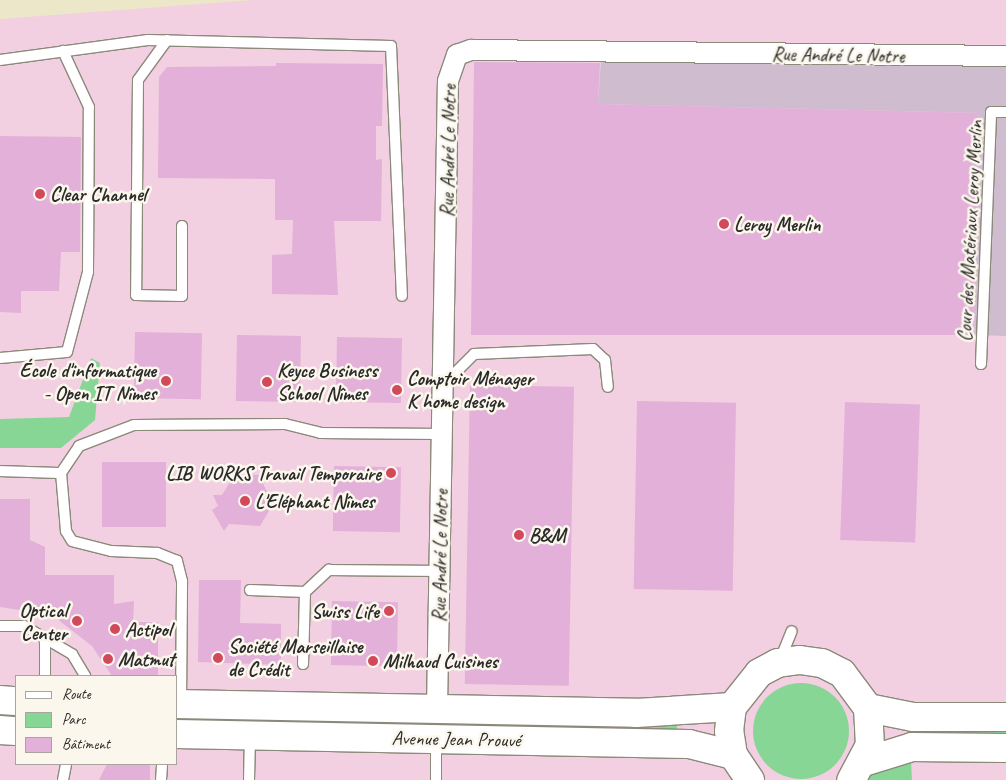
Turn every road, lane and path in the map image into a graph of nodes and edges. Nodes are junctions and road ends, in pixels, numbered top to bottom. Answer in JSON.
{"nodes":[{"id":1,"x":167,"y":40,"type":"junction"},
{"id":2,"x":63,"y":50,"type":"junction"},
{"id":3,"x":1006,"y":56,"type":"edge"},
{"id":4,"x":0,"y":60,"type":"edge"},
{"id":5,"x":1006,"y":112,"type":"edge"},
{"id":6,"x":182,"y":226,"type":"dead end"},
{"id":7,"x":402,"y":296,"type":"dead end"},
{"id":8,"x":0,"y":358,"type":"edge"},
{"id":9,"x":981,"y":364,"type":"dead end"},
{"id":10,"x":444,"y":375,"type":"junction"},
{"id":11,"x":608,"y":387,"type":"dead end"},
{"id":12,"x":443,"y":434,"type":"junction"},
{"id":13,"x":0,"y":471,"type":"edge"},
{"id":14,"x":61,"y":473,"type":"junction"},
{"id":15,"x":440,"y":572,"type":"junction"},
{"id":16,"x":250,"y":590,"type":"dead end"},
{"id":17,"x":305,"y":592,"type":"junction"},
{"id":18,"x":0,"y":626,"type":"edge"},
{"id":19,"x":45,"y":638,"type":"junction"},
{"id":20,"x":303,"y":664,"type":"dead end"},
{"id":21,"x":45,"y":675,"type":"edge"},
{"id":22,"x":84,"y":675,"type":"edge"},
{"id":23,"x":0,"y":700,"type":"edge"},
{"id":24,"x":15,"y":701,"type":"edge"},
{"id":25,"x":178,"y":704,"type":"edge"},
{"id":26,"x":732,"y":707,"type":"junction"},
{"id":27,"x":868,"y":708,"type":"junction"},
{"id":28,"x":437,"y":709,"type":"junction"},
{"id":29,"x":1006,"y":717,"type":"edge"},
{"id":30,"x":0,"y":730,"type":"edge"},
{"id":31,"x":15,"y":731,"type":"edge"},
{"id":32,"x":178,"y":734,"type":"edge"},
{"id":33,"x":250,"y":735,"type":"junction"},
{"id":34,"x":436,"y":739,"type":"junction"},
{"id":35,"x":1006,"y":748,"type":"edge"},
{"id":36,"x":733,"y":755,"type":"junction"},
{"id":37,"x":66,"y":765,"type":"edge"},
{"id":38,"x":162,"y":765,"type":"edge"},
{"id":39,"x":857,"y":771,"type":"edge"},
{"id":40,"x":64,"y":780,"type":"edge"},
{"id":41,"x":161,"y":780,"type":"edge"},
{"id":42,"x":249,"y":780,"type":"edge"},
{"id":43,"x":436,"y":780,"type":"edge"},
{"id":44,"x":750,"y":780,"type":"edge"}],
"edges":[{"from":1,"to":2,"type":"lane"},
{"from":1,"to":6,"type":"lane"},
{"from":1,"to":7,"type":"lane"},
{"from":2,"to":4,"type":"lane"},
{"from":2,"to":8,"type":"lane"},
{"from":3,"to":10,"type":"street","name":"Rue André Le Notre"},
{"from":5,"to":9,"type":"lane","name":"Cour des Matériaux Leroy Merlin"},
{"from":10,"to":11,"type":"lane"},
{"from":10,"to":12,"type":"street","name":"Rue André Le Notre"},
{"from":12,"to":14,"type":"lane"},
{"from":12,"to":15,"type":"street","name":"Rue André Le Notre"},
{"from":13,"to":14,"type":"lane"},
{"from":14,"to":25,"type":"lane"},
{"from":15,"to":17,"type":"lane"},
{"from":15,"to":28,"type":"street","name":"Rue André Le Notre"},
{"from":16,"to":17,"type":"lane"},
{"from":17,"to":20,"type":"lane"},
{"from":18,"to":19,"type":"lane"},
{"from":19,"to":21,"type":"lane"},
{"from":19,"to":22,"type":"lane"},
{"from":23,"to":24,"type":"main road"},
{"from":25,"to":28,"type":"main road","name":"Avenue Jean Prouvé"},
{"from":26,"to":27,"type":"main road"},
{"from":26,"to":28,"type":"main road","name":"Avenue Jean Prouvé"},
{"from":26,"to":36,"type":"main road"},
{"from":27,"to":29,"type":"main road"},
{"from":27,"to":39,"type":"main road"},
{"from":28,"to":34,"type":"main road"},
{"from":30,"to":31,"type":"main road"},
{"from":32,"to":33,"type":"main road","name":"Avenue Jean Prouvé"},
{"from":33,"to":34,"type":"main road","name":"Avenue Jean Prouvé"},
{"from":33,"to":42,"type":"lane"},
{"from":34,"to":36,"type":"main road","name":"Avenue Jean Prouvé"},
{"from":34,"to":43,"type":"lane"},
{"from":35,"to":39,"type":"main road"},
{"from":36,"to":44,"type":"main road"},
{"from":37,"to":40,"type":"lane"},
{"from":38,"to":41,"type":"lane"}]}
